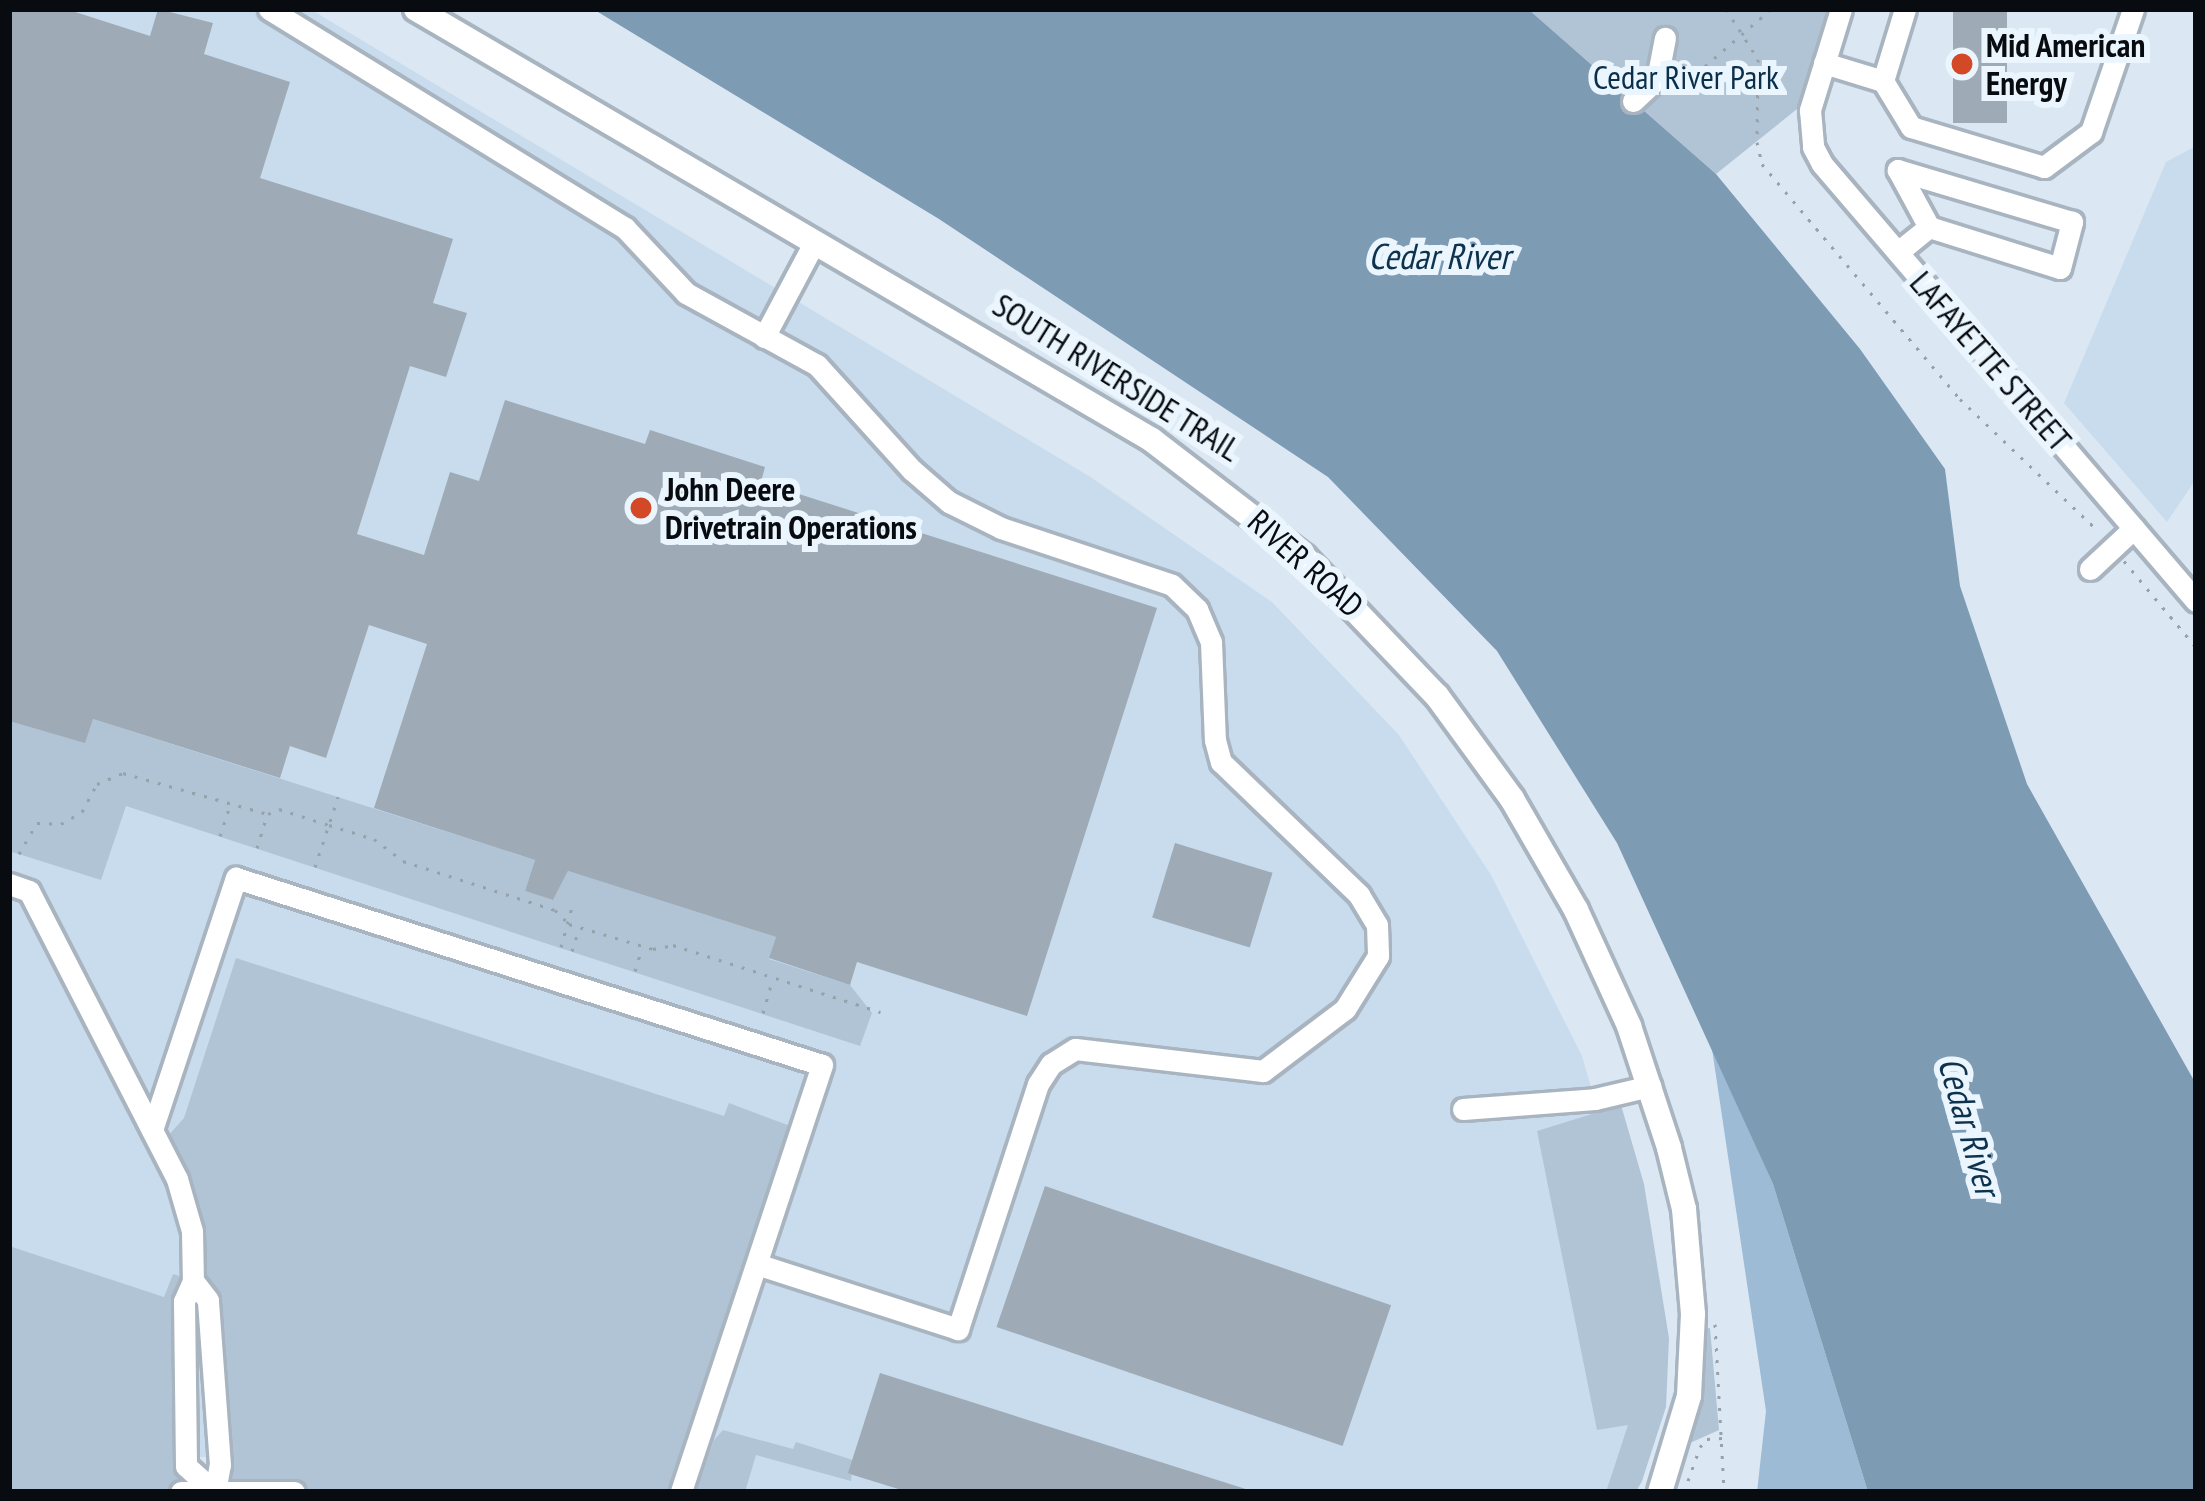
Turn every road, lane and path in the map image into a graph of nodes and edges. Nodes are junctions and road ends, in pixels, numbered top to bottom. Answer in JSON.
{"nodes":[{"id":1,"x":268,"y":9,"type":"edge"},
{"id":2,"x":416,"y":9,"type":"edge"},
{"id":3,"x":1726,"y":9,"type":"edge"},
{"id":4,"x":1771,"y":9,"type":"edge"},
{"id":5,"x":1841,"y":9,"type":"edge"},
{"id":6,"x":1905,"y":9,"type":"edge"},
{"id":7,"x":2133,"y":9,"type":"edge"},
{"id":8,"x":1743,"y":29,"type":"junction"},
{"id":9,"x":1665,"y":38,"type":"dead end"},
{"id":10,"x":1824,"y":63,"type":"junction"},
{"id":11,"x":1696,"y":74,"type":"dead end"},
{"id":12,"x":1882,"y":81,"type":"junction"},
{"id":13,"x":1633,"y":101,"type":"dead end"},
{"id":14,"x":1929,"y":227,"type":"junction"},
{"id":15,"x":814,"y":243,"type":"junction"},
{"id":16,"x":1898,"y":252,"type":"junction"},
{"id":17,"x":764,"y":337,"type":"junction"},
{"id":18,"x":2134,"y":528,"type":"junction"},
{"id":19,"x":2114,"y":548,"type":"junction"},
{"id":20,"x":2090,"y":568,"type":"dead end"},
{"id":21,"x":2196,"y":601,"type":"edge"},
{"id":22,"x":2196,"y":647,"type":"edge"},
{"id":23,"x":338,"y":797,"type":"dead end"},
{"id":24,"x":231,"y":804,"type":"junction"},
{"id":25,"x":268,"y":814,"type":"junction"},
{"id":26,"x":329,"y":825,"type":"junction"},
{"id":27,"x":220,"y":836,"type":"dead end"},
{"id":28,"x":257,"y":848,"type":"dead end"},
{"id":29,"x":19,"y":854,"type":"dead end"},
{"id":30,"x":315,"y":867,"type":"dead end"},
{"id":31,"x":9,"y":884,"type":"edge"},
{"id":32,"x":572,"y":907,"type":"dead end"},
{"id":33,"x":569,"y":924,"type":"junction"},
{"id":34,"x":580,"y":927,"type":"junction"},
{"id":35,"x":642,"y":946,"type":"junction"},
{"id":36,"x":561,"y":947,"type":"dead end"},
{"id":37,"x":572,"y":951,"type":"dead end"},
{"id":38,"x":635,"y":971,"type":"dead end"},
{"id":39,"x":774,"y":978,"type":"junction"},
{"id":40,"x":763,"y":1012,"type":"dead end"},
{"id":41,"x":880,"y":1012,"type":"dead end"},
{"id":42,"x":1650,"y":1086,"type":"junction"},
{"id":43,"x":1463,"y":1109,"type":"dead end"},
{"id":44,"x":152,"y":1130,"type":"junction"},
{"id":45,"x":757,"y":1264,"type":"junction"},
{"id":46,"x":193,"y":1281,"type":"junction"},
{"id":47,"x":1714,"y":1316,"type":"dead end"},
{"id":48,"x":1724,"y":1438,"type":"junction"},
{"id":49,"x":181,"y":1492,"type":"edge"},
{"id":50,"x":215,"y":1492,"type":"edge"},
{"id":51,"x":295,"y":1492,"type":"edge"},
{"id":52,"x":681,"y":1492,"type":"edge"},
{"id":53,"x":1660,"y":1492,"type":"edge"},
{"id":54,"x":1684,"y":1492,"type":"edge"},
{"id":55,"x":1724,"y":1492,"type":"edge"}],
"edges":[{"from":1,"to":17,"type":"street"},
{"from":2,"to":15,"type":"main road","name":"RIVER ROAD"},
{"from":3,"to":8,"type":"path"},
{"from":4,"to":8,"type":"path"},
{"from":5,"to":10,"type":"street"},
{"from":6,"to":12,"type":"street"},
{"from":7,"to":12,"type":"street"},
{"from":8,"to":11,"type":"path"},
{"from":8,"to":19,"type":"path"},
{"from":9,"to":13,"type":"street"},
{"from":10,"to":12,"type":"street"},
{"from":10,"to":16,"type":"street","name":"LAFAYETTE STREET"},
{"from":14,"to":14,"type":"street"},
{"from":14,"to":16,"type":"street"},
{"from":15,"to":17,"type":"street"},
{"from":15,"to":42,"type":"main road","name":"RIVER ROAD"},
{"from":16,"to":18,"type":"street","name":"LAFAYETTE STREET"},
{"from":17,"to":45,"type":"street"},
{"from":18,"to":19,"type":"street"},
{"from":18,"to":21,"type":"street","name":"LAFAYETTE STREET"},
{"from":19,"to":20,"type":"street"},
{"from":19,"to":22,"type":"path"},
{"from":23,"to":26,"type":"path"},
{"from":24,"to":25,"type":"path"},
{"from":24,"to":27,"type":"path"},
{"from":24,"to":29,"type":"path"},
{"from":25,"to":26,"type":"path"},
{"from":25,"to":28,"type":"path"},
{"from":26,"to":30,"type":"path"},
{"from":26,"to":33,"type":"path"},
{"from":31,"to":44,"type":"street"},
{"from":32,"to":33,"type":"path"},
{"from":33,"to":34,"type":"path"},
{"from":33,"to":36,"type":"path"},
{"from":34,"to":35,"type":"path"},
{"from":34,"to":37,"type":"path"},
{"from":35,"to":38,"type":"path"},
{"from":35,"to":39,"type":"path"},
{"from":39,"to":40,"type":"path"},
{"from":39,"to":41,"type":"path"},
{"from":42,"to":43,"type":"street"},
{"from":42,"to":53,"type":"main road","name":"RIVER ROAD"},
{"from":44,"to":45,"type":"street"},
{"from":44,"to":46,"type":"street"},
{"from":45,"to":52,"type":"street"},
{"from":46,"to":50,"type":"street"},
{"from":46,"to":50,"type":"street"},
{"from":47,"to":48,"type":"path"},
{"from":48,"to":54,"type":"path"},
{"from":48,"to":55,"type":"path"},
{"from":49,"to":50,"type":"street"},
{"from":50,"to":51,"type":"street"}]}
